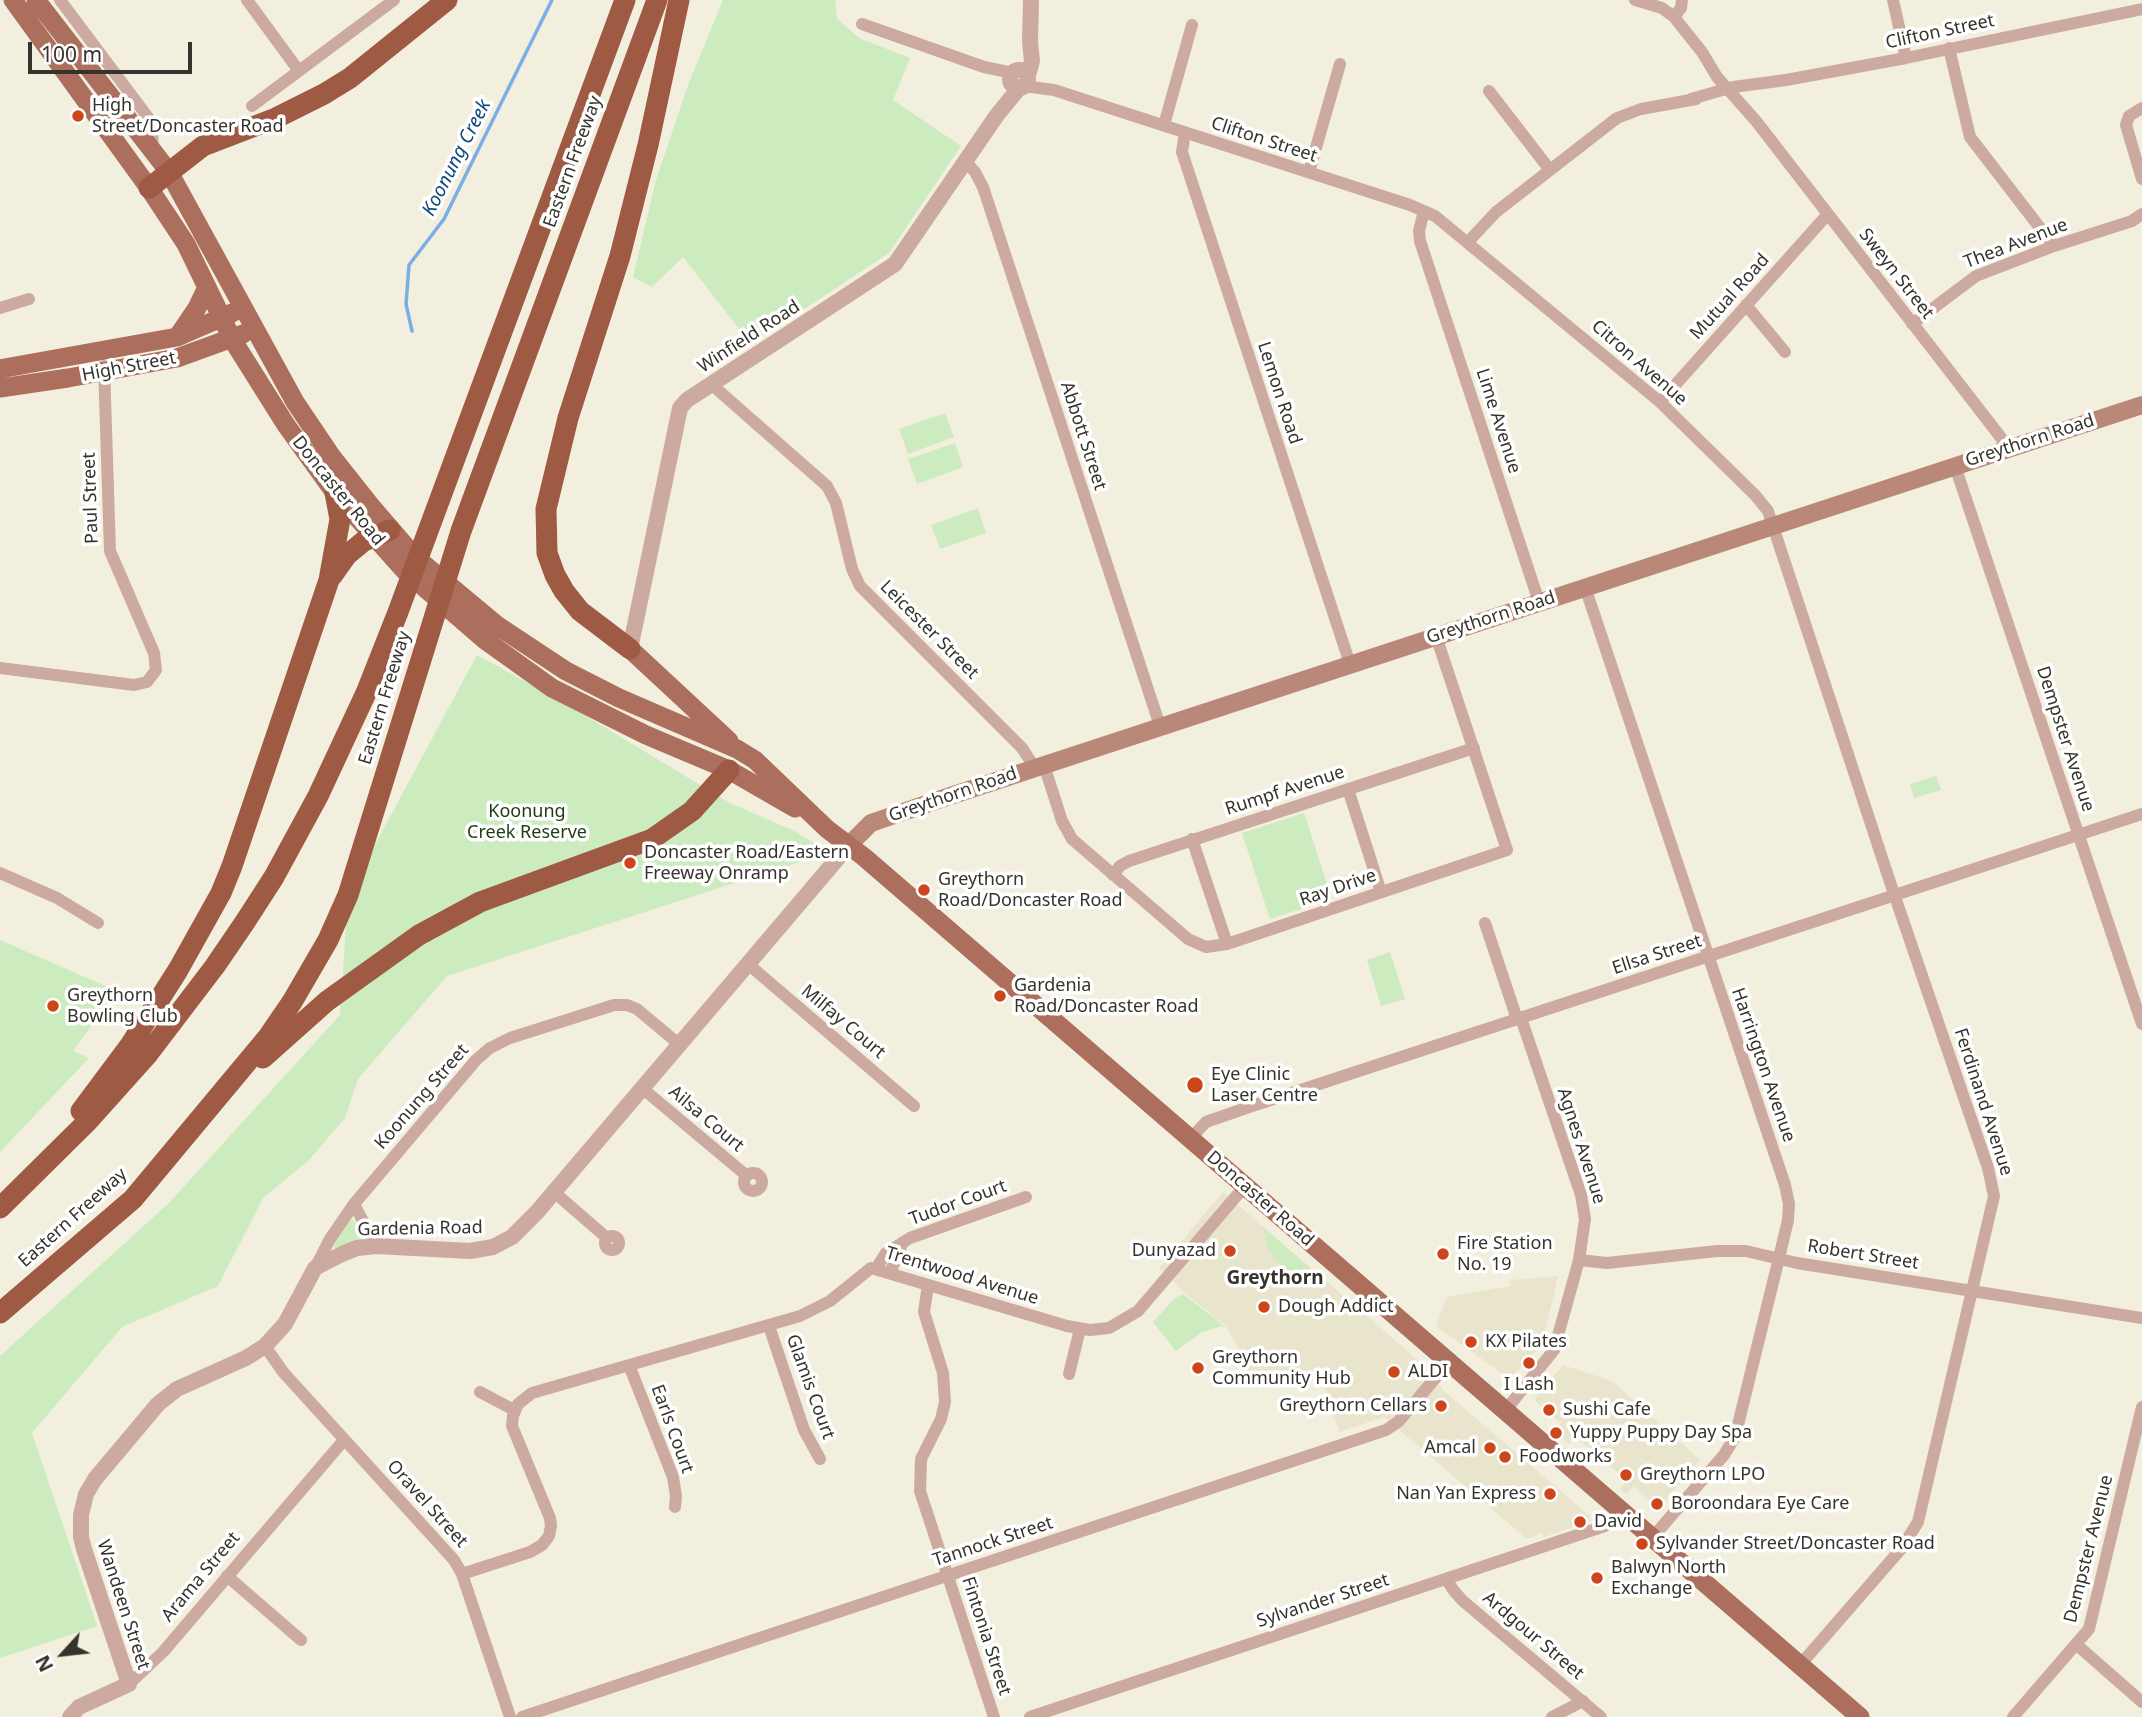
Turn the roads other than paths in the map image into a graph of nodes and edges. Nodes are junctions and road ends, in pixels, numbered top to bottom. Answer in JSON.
{"nodes":[{"id":1,"x":13,"y":0,"type":"edge"},
{"id":2,"x":36,"y":0,"type":"edge"},
{"id":3,"x":60,"y":0,"type":"edge"},
{"id":4,"x":247,"y":0,"type":"edge"},
{"id":5,"x":394,"y":0,"type":"edge"},
{"id":6,"x":447,"y":0,"type":"edge"},
{"id":7,"x":625,"y":0,"type":"edge"},
{"id":8,"x":657,"y":0,"type":"edge"},
{"id":9,"x":679,"y":0,"type":"edge"},
{"id":10,"x":1031,"y":0,"type":"edge"},
{"id":11,"x":1635,"y":0,"type":"edge"},
{"id":12,"x":1682,"y":0,"type":"edge"},
{"id":13,"x":1893,"y":0,"type":"edge"},
{"id":14,"x":2140,"y":7,"type":"edge"},
{"id":15,"x":1674,"y":17,"type":"junction"},
{"id":16,"x":862,"y":24,"type":"dead end"},
{"id":17,"x":1192,"y":25,"type":"dead end"},
{"id":18,"x":1949,"y":48,"type":"junction"},
{"id":19,"x":1906,"y":58,"type":"junction"},
{"id":20,"x":1340,"y":64,"type":"dead end"},
{"id":21,"x":299,"y":71,"type":"junction"},
{"id":22,"x":93,"y":75,"type":"junction"},
{"id":23,"x":1019,"y":79,"type":"junction"},
{"id":24,"x":1489,"y":91,"type":"dead end"},
{"id":25,"x":1732,"y":91,"type":"junction"},
{"id":26,"x":252,"y":106,"type":"dead end"},
{"id":27,"x":2142,"y":108,"type":"edge"},
{"id":28,"x":1164,"y":125,"type":"junction"},
{"id":29,"x":1185,"y":132,"type":"junction"},
{"id":30,"x":120,"y":149,"type":"junction"},
{"id":31,"x":153,"y":153,"type":"junction"},
{"id":32,"x":965,"y":161,"type":"junction"},
{"id":33,"x":1550,"y":170,"type":"junction"},
{"id":34,"x":169,"y":172,"type":"junction"},
{"id":35,"x":1309,"y":172,"type":"junction"},
{"id":36,"x":2142,"y":179,"type":"edge"},
{"id":37,"x":149,"y":188,"type":"junction"},
{"id":38,"x":1429,"y":213,"type":"junction"},
{"id":39,"x":1827,"y":215,"type":"junction"},
{"id":40,"x":2142,"y":215,"type":"edge"},
{"id":41,"x":1463,"y":237,"type":"junction"},
{"id":42,"x":2054,"y":246,"type":"junction"},
{"id":43,"x":207,"y":287,"type":"junction"},
{"id":44,"x":29,"y":299,"type":"dead end"},
{"id":45,"x":1746,"y":305,"type":"junction"},
{"id":46,"x":0,"y":308,"type":"edge"},
{"id":47,"x":242,"y":308,"type":"junction"},
{"id":48,"x":221,"y":318,"type":"junction"},
{"id":49,"x":1912,"y":324,"type":"junction"},
{"id":50,"x":253,"y":329,"type":"junction"},
{"id":51,"x":177,"y":337,"type":"junction"},
{"id":52,"x":232,"y":339,"type":"junction"},
{"id":53,"x":202,"y":351,"type":"junction"},
{"id":54,"x":1785,"y":352,"type":"dead end"},
{"id":55,"x":104,"y":361,"type":"junction"},
{"id":56,"x":249,"y":367,"type":"junction"},
{"id":57,"x":1,"y":382,"type":"edge"},
{"id":58,"x":711,"y":384,"type":"junction"},
{"id":59,"x":1660,"y":402,"type":"junction"},
{"id":60,"x":2142,"y":405,"type":"edge"},
{"id":61,"x":2009,"y":448,"type":"junction"},
{"id":62,"x":1955,"y":466,"type":"junction"},
{"id":63,"x":335,"y":493,"type":"junction"},
{"id":64,"x":1772,"y":525,"type":"junction"},
{"id":65,"x":383,"y":539,"type":"junction"},
{"id":66,"x":329,"y":580,"type":"junction"},
{"id":67,"x":1585,"y":587,"type":"junction"},
{"id":68,"x":1539,"y":602,"type":"junction"},
{"id":69,"x":468,"y":614,"type":"junction"},
{"id":70,"x":1436,"y":636,"type":"junction"},
{"id":71,"x":631,"y":649,"type":"junction"},
{"id":72,"x":1350,"y":664,"type":"junction"},
{"id":73,"x":0,"y":668,"type":"edge"},
{"id":74,"x":1160,"y":726,"type":"junction"},
{"id":75,"x":1474,"y":748,"type":"junction"},
{"id":76,"x":737,"y":749,"type":"junction"},
{"id":77,"x":1039,"y":766,"type":"junction"},
{"id":78,"x":729,"y":770,"type":"junction"},
{"id":79,"x":1348,"y":789,"type":"junction"},
{"id":80,"x":2142,"y":814,"type":"edge"},
{"id":81,"x":817,"y":820,"type":"junction"},
{"id":82,"x":2078,"y":835,"type":"junction"},
{"id":83,"x":1192,"y":839,"type":"junction"},
{"id":84,"x":849,"y":845,"type":"junction"},
{"id":85,"x":0,"y":873,"type":"edge"},
{"id":86,"x":1113,"y":875,"type":"junction"},
{"id":87,"x":1381,"y":892,"type":"junction"},
{"id":88,"x":1895,"y":895,"type":"junction"},
{"id":89,"x":98,"y":923,"type":"dead end"},
{"id":90,"x":1485,"y":923,"type":"dead end"},
{"id":91,"x":1227,"y":944,"type":"junction"},
{"id":92,"x":1707,"y":957,"type":"junction"},
{"id":93,"x":748,"y":964,"type":"junction"},
{"id":94,"x":1519,"y":1018,"type":"junction"},
{"id":95,"x":2142,"y":1024,"type":"edge"},
{"id":96,"x":680,"y":1045,"type":"junction"},
{"id":97,"x":642,"y":1088,"type":"junction"},
{"id":98,"x":220,"y":1096,"type":"junction"},
{"id":99,"x":914,"y":1106,"type":"dead end"},
{"id":100,"x":1190,"y":1139,"type":"junction"},
{"id":101,"x":747,"y":1176,"type":"dead end"},
{"id":102,"x":1245,"y":1186,"type":"junction"},
{"id":103,"x":554,"y":1192,"type":"junction"},
{"id":104,"x":1026,"y":1197,"type":"dead end"},
{"id":105,"x":4,"y":1204,"type":"edge"},
{"id":106,"x":354,"y":1204,"type":"junction"},
{"id":107,"x":607,"y":1238,"type":"dead end"},
{"id":108,"x":903,"y":1242,"type":"junction"},
{"id":109,"x":376,"y":1246,"type":"junction"},
{"id":110,"x":1779,"y":1258,"type":"junction"},
{"id":111,"x":1578,"y":1260,"type":"junction"},
{"id":112,"x":315,"y":1268,"type":"junction"},
{"id":113,"x":876,"y":1269,"type":"junction"},
{"id":114,"x":890,"y":1273,"type":"junction"},
{"id":115,"x":928,"y":1285,"type":"junction"},
{"id":116,"x":1972,"y":1291,"type":"junction"},
{"id":117,"x":0,"y":1312,"type":"edge"},
{"id":118,"x":2142,"y":1318,"type":"edge"},
{"id":119,"x":769,"y":1326,"type":"junction"},
{"id":120,"x":1080,"y":1329,"type":"junction"},
{"id":121,"x":265,"y":1346,"type":"junction"},
{"id":122,"x":1449,"y":1362,"type":"junction"},
{"id":123,"x":629,"y":1365,"type":"junction"},
{"id":124,"x":1069,"y":1374,"type":"dead end"},
{"id":125,"x":480,"y":1392,"type":"dead end"},
{"id":126,"x":2142,"y":1407,"type":"edge"},
{"id":127,"x":514,"y":1410,"type":"junction"},
{"id":128,"x":1505,"y":1411,"type":"junction"},
{"id":129,"x":344,"y":1440,"type":"junction"},
{"id":130,"x":820,"y":1459,"type":"dead end"},
{"id":131,"x":675,"y":1507,"type":"dead end"},
{"id":132,"x":1623,"y":1512,"type":"junction"},
{"id":133,"x":1652,"y":1538,"type":"junction"},
{"id":134,"x":462,"y":1574,"type":"junction"},
{"id":135,"x":227,"y":1576,"type":"junction"},
{"id":136,"x":947,"y":1576,"type":"junction"},
{"id":137,"x":1446,"y":1579,"type":"junction"},
{"id":138,"x":301,"y":1640,"type":"dead end"},
{"id":139,"x":2077,"y":1644,"type":"junction"},
{"id":140,"x":1800,"y":1665,"type":"junction"},
{"id":141,"x":129,"y":1684,"type":"junction"},
{"id":142,"x":1583,"y":1702,"type":"junction"},
{"id":143,"x":2142,"y":1702,"type":"edge"},
{"id":144,"x":71,"y":1717,"type":"edge"},
{"id":145,"x":510,"y":1717,"type":"edge"},
{"id":146,"x":522,"y":1717,"type":"edge"},
{"id":147,"x":994,"y":1717,"type":"edge"},
{"id":148,"x":1030,"y":1717,"type":"edge"},
{"id":149,"x":1552,"y":1717,"type":"edge"},
{"id":150,"x":1601,"y":1717,"type":"edge"},
{"id":151,"x":1860,"y":1717,"type":"edge"},
{"id":152,"x":2013,"y":1717,"type":"edge"}],
"edges":[{"from":1,"to":30,"type":"main road","name":"Doncaster Road"},
{"from":2,"to":22,"type":"main road","name":"Doncaster Road"},
{"from":3,"to":31,"type":"street"},
{"from":4,"to":21,"type":"street"},
{"from":5,"to":21,"type":"street"},
{"from":6,"to":34,"type":"highway"},
{"from":7,"to":105,"type":"highway","name":"Eastern Freeway"},
{"from":8,"to":98,"type":"highway","name":"Eastern Freeway"},
{"from":9,"to":71,"type":"highway"},
{"from":10,"to":23,"type":"street","name":"Winfield Road"},
{"from":11,"to":15,"type":"street","name":"Sweyn Street"},
{"from":12,"to":15,"type":"street"},
{"from":13,"to":19,"type":"street"},
{"from":14,"to":18,"type":"street","name":"Clifton Street"},
{"from":15,"to":25,"type":"street","name":"Sweyn Street"},
{"from":16,"to":23,"type":"street","name":"Clifton Street"},
{"from":17,"to":28,"type":"street"},
{"from":18,"to":19,"type":"street","name":"Clifton Street"},
{"from":18,"to":42,"type":"street"},
{"from":19,"to":25,"type":"street","name":"Clifton Street"},
{"from":20,"to":35,"type":"street"},
{"from":21,"to":26,"type":"street"},
{"from":22,"to":30,"type":"main road"},
{"from":22,"to":31,"type":"main road","name":"Doncaster Road"},
{"from":23,"to":28,"type":"street","name":"Clifton Street"},
{"from":23,"to":32,"type":"street","name":"Winfield Road"},
{"from":24,"to":33,"type":"street"},
{"from":25,"to":33,"type":"street","name":"Clifton Street"},
{"from":25,"to":39,"type":"street","name":"Sweyn Street"},
{"from":27,"to":36,"type":"street"},
{"from":28,"to":29,"type":"street","name":"Clifton Street"},
{"from":29,"to":35,"type":"street","name":"Clifton Street"},
{"from":29,"to":72,"type":"street","name":"Lemon Road"},
{"from":30,"to":37,"type":"main road","name":"Doncaster Road"},
{"from":31,"to":34,"type":"main road","name":"Doncaster Road"},
{"from":32,"to":58,"type":"street","name":"Winfield Road"},
{"from":32,"to":74,"type":"street","name":"Abbott Street"},
{"from":33,"to":41,"type":"street","name":"Clifton Street"},
{"from":34,"to":37,"type":"highway"},
{"from":34,"to":47,"type":"main road","name":"Doncaster Road"},
{"from":35,"to":38,"type":"street","name":"Clifton Street"},
{"from":37,"to":43,"type":"main road","name":"Doncaster Road"},
{"from":38,"to":41,"type":"street","name":"Clifton Street"},
{"from":38,"to":68,"type":"street","name":"Lime Avenue"},
{"from":39,"to":45,"type":"street","name":"Mutual Road"},
{"from":39,"to":49,"type":"street","name":"Sweyn Street"},
{"from":40,"to":42,"type":"street","name":"Thea Avenue"},
{"from":41,"to":59,"type":"street","name":"Citron Avenue"},
{"from":42,"to":49,"type":"street","name":"Thea Avenue"},
{"from":43,"to":48,"type":"main road","name":"Doncaster Road"},
{"from":43,"to":51,"type":"main road"},
{"from":44,"to":46,"type":"street"},
{"from":45,"to":54,"type":"street"},
{"from":45,"to":59,"type":"street","name":"Mutual Road"},
{"from":47,"to":48,"type":"main road","name":"High Street"},
{"from":47,"to":50,"type":"main road","name":"Doncaster Road"},
{"from":48,"to":51,"type":"main road","name":"High Street"},
{"from":48,"to":52,"type":"main road","name":"Doncaster Road"},
{"from":49,"to":61,"type":"street","name":"Sweyn Street"},
{"from":50,"to":52,"type":"main road","name":"High Street"},
{"from":50,"to":65,"type":"main road","name":"Doncaster Road"},
{"from":51,"to":55,"type":"main road","name":"High Street"},
{"from":52,"to":53,"type":"main road","name":"High Street"},
{"from":52,"to":56,"type":"main road","name":"Doncaster Road"},
{"from":53,"to":55,"type":"main road","name":"High Street"},
{"from":53,"to":56,"type":"main road"},
{"from":55,"to":57,"type":"main road","name":"High Street"},
{"from":55,"to":73,"type":"street","name":"Paul Street"},
{"from":56,"to":63,"type":"main road","name":"Doncaster Road"},
{"from":58,"to":71,"type":"street","name":"Winfield Road"},
{"from":58,"to":77,"type":"street","name":"Leicester Street"},
{"from":59,"to":64,"type":"street","name":"Citron Avenue"},
{"from":60,"to":61,"type":"main road","name":"Greythorn Road"},
{"from":61,"to":62,"type":"main road","name":"Greythorn Road"},
{"from":62,"to":64,"type":"main road","name":"Greythorn Road"},
{"from":62,"to":82,"type":"street","name":"Dempster Avenue"},
{"from":63,"to":65,"type":"main road","name":"Doncaster Road"},
{"from":63,"to":66,"type":"highway"},
{"from":64,"to":67,"type":"main road","name":"Greythorn Road"},
{"from":64,"to":88,"type":"street","name":"Ferdinand Avenue"},
{"from":65,"to":66,"type":"highway"},
{"from":65,"to":69,"type":"main road","name":"Doncaster Road"},
{"from":66,"to":105,"type":"highway"},
{"from":67,"to":68,"type":"main road","name":"Greythorn Road"},
{"from":67,"to":92,"type":"street","name":"Harrington Avenue"},
{"from":68,"to":70,"type":"main road","name":"Greythorn Road"},
{"from":69,"to":76,"type":"main road","name":"Doncaster Road"},
{"from":69,"to":78,"type":"main road","name":"Doncaster Road"},
{"from":70,"to":72,"type":"main road","name":"Greythorn Road"},
{"from":70,"to":75,"type":"street","name":"Ray Drive"},
{"from":71,"to":76,"type":"main road","name":"Doncaster Road"},
{"from":72,"to":74,"type":"main road","name":"Greythorn Road"},
{"from":74,"to":77,"type":"main road","name":"Greythorn Road"},
{"from":75,"to":79,"type":"street","name":"Rumpf Avenue"},
{"from":75,"to":87,"type":"street","name":"Ray Drive"},
{"from":76,"to":78,"type":"main road"},
{"from":76,"to":81,"type":"main road","name":"Doncaster Road"},
{"from":77,"to":84,"type":"main road","name":"Greythorn Road"},
{"from":77,"to":86,"type":"street","name":"Ray Drive"},
{"from":78,"to":81,"type":"main road","name":"Doncaster Road"},
{"from":78,"to":98,"type":"highway"},
{"from":79,"to":83,"type":"street","name":"Rumpf Avenue"},
{"from":79,"to":87,"type":"street"},
{"from":80,"to":82,"type":"street","name":"Ellsa Street"},
{"from":81,"to":84,"type":"main road","name":"Doncaster Road"},
{"from":82,"to":88,"type":"street","name":"Ellsa Street"},
{"from":82,"to":95,"type":"street","name":"Dempster Avenue"},
{"from":83,"to":86,"type":"street","name":"Rumpf Avenue"},
{"from":83,"to":91,"type":"street"},
{"from":84,"to":93,"type":"street","name":"Gardenia Road"},
{"from":84,"to":100,"type":"main road","name":"Doncaster Road"},
{"from":85,"to":89,"type":"street"},
{"from":86,"to":91,"type":"street","name":"Ray Drive"},
{"from":87,"to":91,"type":"street","name":"Ray Drive"},
{"from":88,"to":92,"type":"street","name":"Ellsa Street"},
{"from":88,"to":116,"type":"street","name":"Ferdinand Avenue"},
{"from":90,"to":94,"type":"street","name":"Agnes Avenue"},
{"from":92,"to":94,"type":"street","name":"Ellsa Street"},
{"from":92,"to":110,"type":"street","name":"Harrington Avenue"},
{"from":93,"to":96,"type":"street","name":"Gardenia Road"},
{"from":93,"to":99,"type":"street","name":"Milfay Court"},
{"from":94,"to":100,"type":"street","name":"Ellsa Street"},
{"from":94,"to":111,"type":"street","name":"Agnes Avenue"},
{"from":96,"to":97,"type":"street","name":"Gardenia Road"},
{"from":96,"to":106,"type":"street","name":"Koonung Street"},
{"from":97,"to":101,"type":"street","name":"Ailsa Court"},
{"from":97,"to":103,"type":"street","name":"Gardenia Road"},
{"from":98,"to":117,"type":"highway","name":"Eastern Freeway"},
{"from":100,"to":102,"type":"main road","name":"Doncaster Road"},
{"from":102,"to":120,"type":"street","name":"Trentwood Avenue"},
{"from":102,"to":122,"type":"main road","name":"Doncaster Road"},
{"from":103,"to":107,"type":"street"},
{"from":103,"to":109,"type":"street","name":"Gardenia Road"},
{"from":104,"to":108,"type":"street","name":"Tudor Court"},
{"from":106,"to":109,"type":"street"},
{"from":106,"to":112,"type":"street","name":"Koonung Street"},
{"from":108,"to":113,"type":"street","name":"Tudor Court"},
{"from":108,"to":114,"type":"street","name":"Tudor Court"},
{"from":109,"to":112,"type":"street","name":"Gardenia Road"},
{"from":110,"to":111,"type":"street","name":"Robert Street"},
{"from":110,"to":116,"type":"street","name":"Robert Street"},
{"from":110,"to":133,"type":"street","name":"Harrington Avenue"},
{"from":111,"to":128,"type":"street","name":"Agnes Avenue"},
{"from":112,"to":121,"type":"street"},
{"from":113,"to":114,"type":"street","name":"Trentwood Avenue"},
{"from":113,"to":119,"type":"street","name":"Trentwood Avenue"},
{"from":114,"to":115,"type":"street","name":"Trentwood Avenue"},
{"from":115,"to":120,"type":"street","name":"Trentwood Avenue"},
{"from":115,"to":136,"type":"street","name":"Fintonia Street"},
{"from":116,"to":118,"type":"street","name":"Robert Street"},
{"from":116,"to":140,"type":"street","name":"Ferdinand Avenue"},
{"from":119,"to":123,"type":"street","name":"Trentwood Avenue"},
{"from":119,"to":130,"type":"street","name":"Glamis Court"},
{"from":120,"to":124,"type":"street"},
{"from":121,"to":129,"type":"street","name":"Oravel Street"},
{"from":121,"to":141,"type":"street","name":"Wandeen Street"},
{"from":122,"to":128,"type":"main road","name":"Doncaster Road"},
{"from":122,"to":136,"type":"street","name":"Tannock Street"},
{"from":123,"to":127,"type":"street","name":"Trentwood Avenue"},
{"from":123,"to":131,"type":"street","name":"Earls Court"},
{"from":125,"to":127,"type":"street"},
{"from":126,"to":139,"type":"street","name":"Dempster Avenue"},
{"from":127,"to":134,"type":"street"},
{"from":128,"to":132,"type":"main road","name":"Doncaster Road"},
{"from":129,"to":134,"type":"street","name":"Oravel Street"},
{"from":129,"to":135,"type":"street","name":"Arama Street"},
{"from":132,"to":133,"type":"main road","name":"Doncaster Road"},
{"from":132,"to":137,"type":"street","name":"Sylvander Street"},
{"from":133,"to":140,"type":"main road","name":"Doncaster Road"},
{"from":134,"to":145,"type":"street","name":"Oravel Street"},
{"from":135,"to":138,"type":"street"},
{"from":135,"to":141,"type":"street","name":"Arama Street"},
{"from":136,"to":146,"type":"street","name":"Tannock Street"},
{"from":136,"to":147,"type":"street","name":"Fintonia Street"},
{"from":137,"to":142,"type":"street","name":"Ardgour Street"},
{"from":137,"to":148,"type":"street","name":"Sylvander Street"},
{"from":139,"to":143,"type":"street"},
{"from":139,"to":152,"type":"street","name":"Dempster Avenue"},
{"from":140,"to":151,"type":"main road","name":"Doncaster Road"},
{"from":141,"to":144,"type":"street","name":"Arama Street"},
{"from":142,"to":149,"type":"street"},
{"from":142,"to":150,"type":"street","name":"Ardgour Street"}]}
